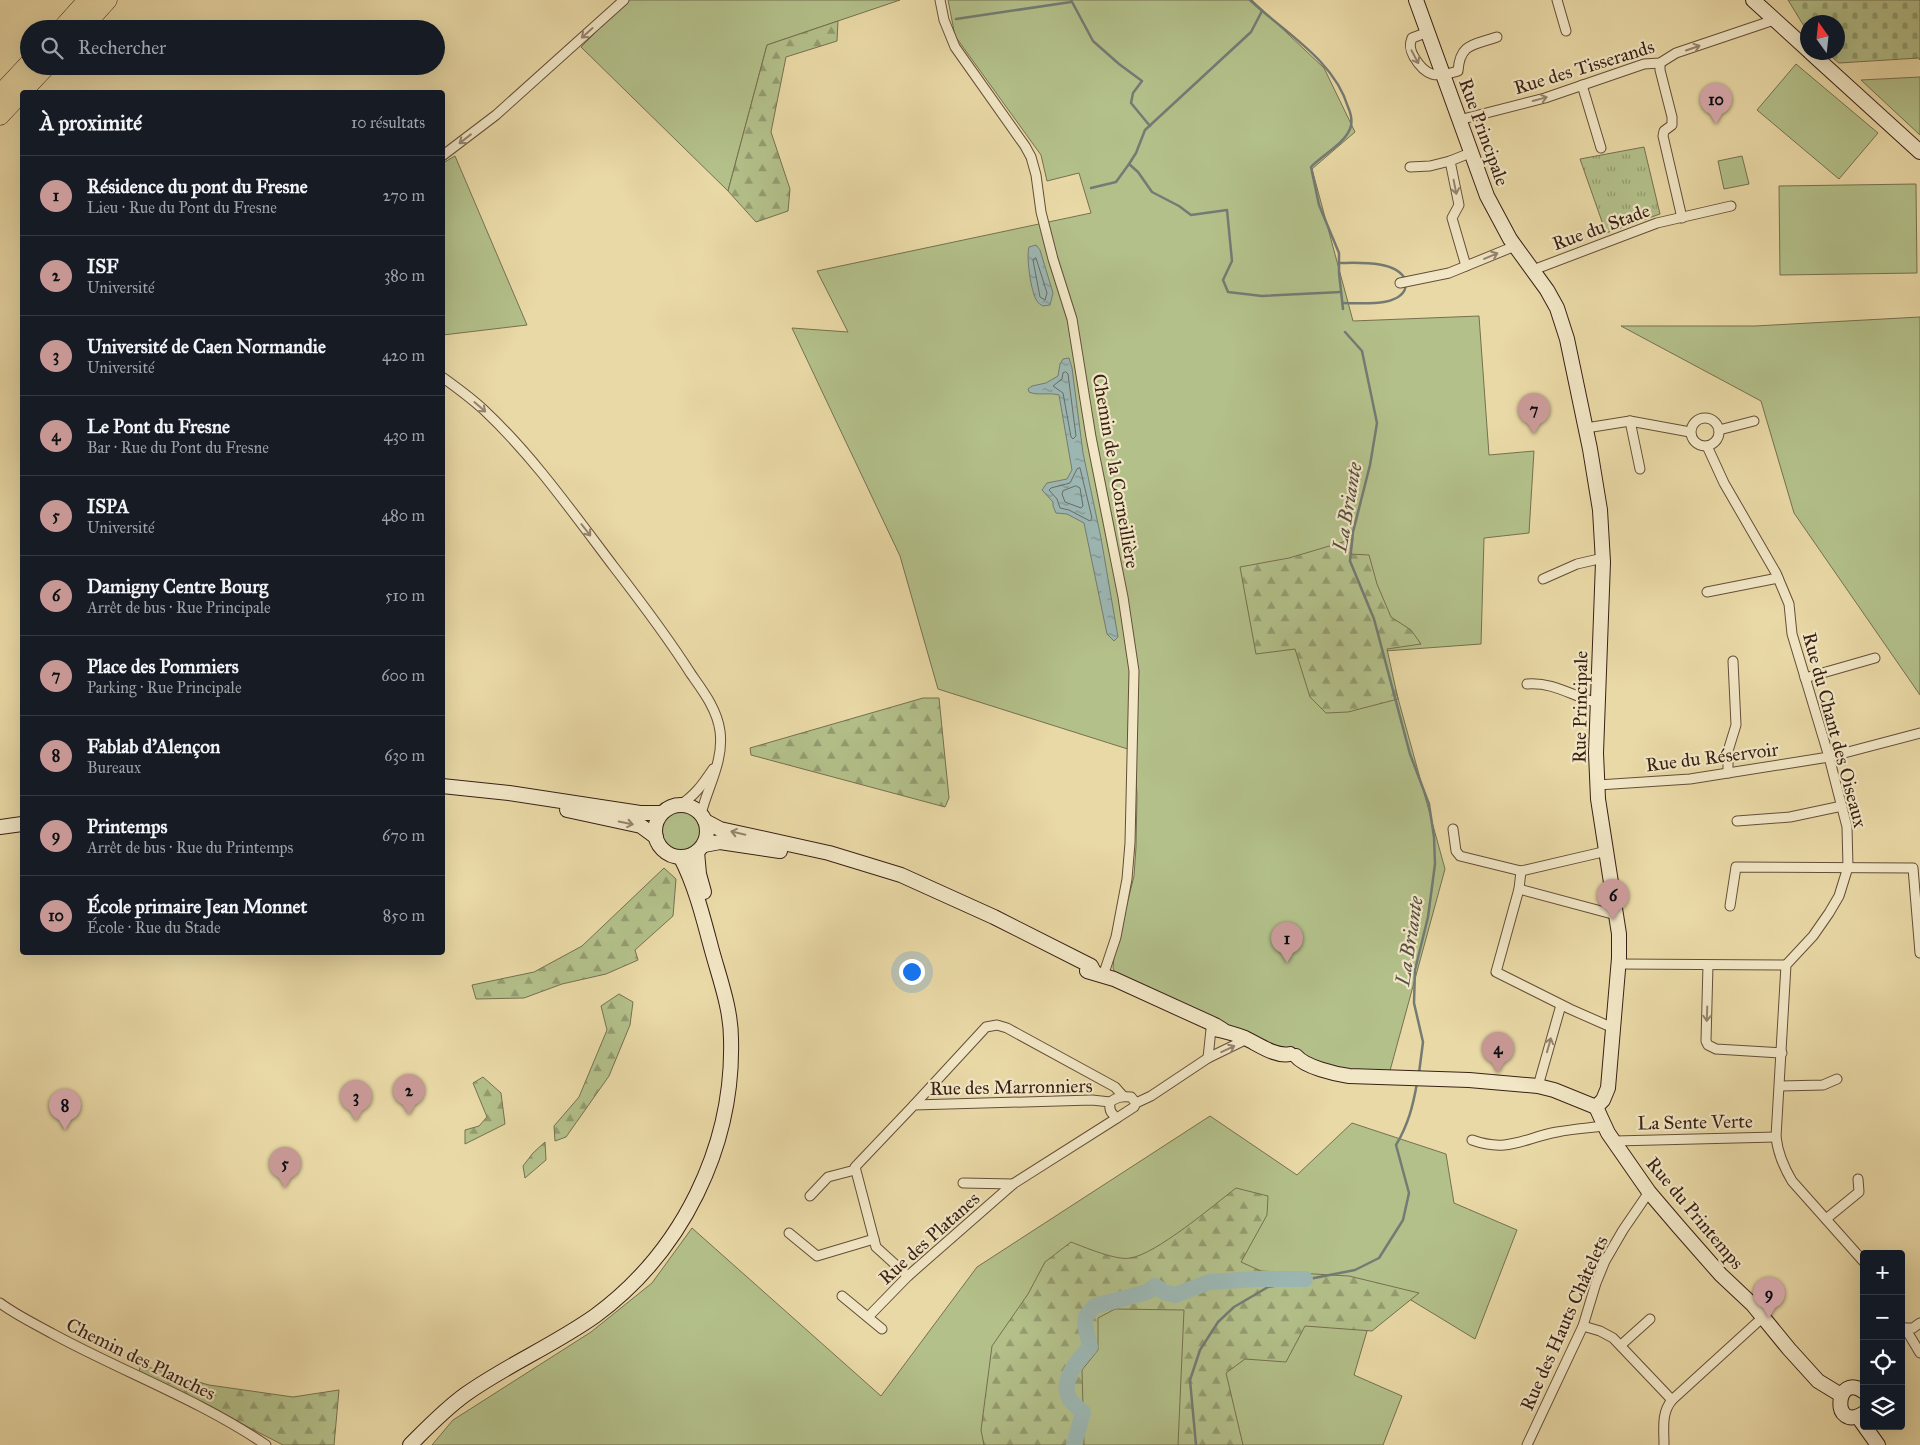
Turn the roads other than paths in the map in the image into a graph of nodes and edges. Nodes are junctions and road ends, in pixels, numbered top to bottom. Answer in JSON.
{"nodes":[{"id":1,"x":87,"y":0,"type":"edge"},
{"id":2,"x":108,"y":0,"type":"edge"},
{"id":3,"x":624,"y":0,"type":"edge"},
{"id":4,"x":940,"y":0,"type":"edge"},
{"id":5,"x":1416,"y":0,"type":"edge"},
{"id":6,"x":1557,"y":0,"type":"edge"},
{"id":7,"x":1753,"y":0,"type":"edge"},
{"id":8,"x":68,"y":20,"type":"edge"},
{"id":9,"x":90,"y":20,"type":"edge"},
{"id":10,"x":1774,"y":20,"type":"junction"},
{"id":11,"x":1566,"y":31,"type":"dead end"},
{"id":12,"x":1428,"y":32,"type":"junction"},
{"id":13,"x":1497,"y":37,"type":"dead end"},
{"id":14,"x":1800,"y":43,"type":"edge"},
{"id":15,"x":1819,"y":60,"type":"edge"},
{"id":16,"x":1660,"y":63,"type":"junction"},
{"id":17,"x":20,"y":73,"type":"edge"},
{"id":18,"x":39,"y":75,"type":"edge"},
{"id":19,"x":1444,"y":76,"type":"junction"},
{"id":20,"x":1582,"y":85,"type":"junction"},
{"id":21,"x":24,"y":90,"type":"edge"},
{"id":22,"x":0,"y":94,"type":"edge"},
{"id":23,"x":20,"y":95,"type":"edge"},
{"id":24,"x":0,"y":116,"type":"edge"},
{"id":25,"x":1459,"y":120,"type":"junction"},
{"id":26,"x":1601,"y":148,"type":"dead end"},
{"id":27,"x":1920,"y":152,"type":"edge"},
{"id":28,"x":1470,"y":153,"type":"junction"},
{"id":29,"x":445,"y":154,"type":"edge"},
{"id":30,"x":1450,"y":161,"type":"junction"},
{"id":31,"x":1410,"y":167,"type":"dead end"},
{"id":32,"x":1731,"y":206,"type":"dead end"},
{"id":33,"x":1682,"y":218,"type":"junction"},
{"id":34,"x":1515,"y":246,"type":"junction"},
{"id":35,"x":1466,"y":266,"type":"junction"},
{"id":36,"x":1533,"y":270,"type":"junction"},
{"id":37,"x":1400,"y":283,"type":"dead end"},
{"id":38,"x":445,"y":378,"type":"edge"},
{"id":39,"x":1630,"y":421,"type":"junction"},
{"id":40,"x":1754,"y":421,"type":"dead end"},
{"id":41,"x":1586,"y":428,"type":"junction"},
{"id":42,"x":1719,"y":430,"type":"junction"},
{"id":43,"x":1690,"y":432,"type":"junction"},
{"id":44,"x":1707,"y":446,"type":"junction"},
{"id":45,"x":1640,"y":469,"type":"dead end"},
{"id":46,"x":1603,"y":558,"type":"junction"},
{"id":47,"x":1778,"y":578,"type":"junction"},
{"id":48,"x":1543,"y":579,"type":"dead end"},
{"id":49,"x":1707,"y":592,"type":"dead end"},
{"id":50,"x":1875,"y":658,"type":"dead end"},
{"id":51,"x":1734,"y":661,"type":"dead end"},
{"id":52,"x":1805,"y":678,"type":"junction"},
{"id":53,"x":1527,"y":684,"type":"dead end"},
{"id":54,"x":1598,"y":702,"type":"junction"},
{"id":55,"x":1920,"y":733,"type":"edge"},
{"id":56,"x":1829,"y":757,"type":"junction"},
{"id":57,"x":717,"y":762,"type":"junction"},
{"id":58,"x":1728,"y":773,"type":"junction"},
{"id":59,"x":1598,"y":785,"type":"junction"},
{"id":60,"x":445,"y":786,"type":"edge"},
{"id":61,"x":494,"y":792,"type":"junction"},
{"id":62,"x":678,"y":806,"type":"junction"},
{"id":63,"x":1842,"y":806,"type":"junction"},
{"id":64,"x":661,"y":813,"type":"junction"},
{"id":65,"x":703,"y":818,"type":"junction"},
{"id":66,"x":1737,"y":821,"type":"dead end"},
{"id":67,"x":20,"y":824,"type":"edge"},
{"id":68,"x":0,"y":827,"type":"edge"},
{"id":69,"x":1453,"y":829,"type":"dead end"},
{"id":70,"x":656,"y":837,"type":"junction"},
{"id":71,"x":700,"y":848,"type":"junction"},
{"id":72,"x":1607,"y":851,"type":"junction"},
{"id":73,"x":681,"y":858,"type":"junction"},
{"id":74,"x":853,"y":861,"type":"junction"},
{"id":75,"x":1848,"y":867,"type":"junction"},
{"id":76,"x":1917,"y":868,"type":"edge"},
{"id":77,"x":1521,"y":871,"type":"junction"},
{"id":78,"x":1519,"y":889,"type":"junction"},
{"id":79,"x":1730,"y":906,"type":"dead end"},
{"id":80,"x":1616,"y":914,"type":"junction"},
{"id":81,"x":1920,"y":953,"type":"edge"},
{"id":82,"x":1619,"y":964,"type":"junction"},
{"id":83,"x":1786,"y":965,"type":"junction"},
{"id":84,"x":1708,"y":966,"type":"junction"},
{"id":85,"x":1102,"y":975,"type":"junction"},
{"id":86,"x":1560,"y":1005,"type":"junction"},
{"id":87,"x":729,"y":1014,"type":"junction"},
{"id":88,"x":1613,"y":1028,"type":"junction"},
{"id":89,"x":1217,"y":1030,"type":"junction"},
{"id":90,"x":1247,"y":1039,"type":"junction"},
{"id":91,"x":1782,"y":1053,"type":"junction"},
{"id":92,"x":1208,"y":1058,"type":"junction"},
{"id":93,"x":1837,"y":1079,"type":"dead end"},
{"id":94,"x":1538,"y":1086,"type":"junction"},
{"id":95,"x":1780,"y":1086,"type":"junction"},
{"id":96,"x":1123,"y":1096,"type":"junction"},
{"id":97,"x":1110,"y":1102,"type":"junction"},
{"id":98,"x":1136,"y":1103,"type":"junction"},
{"id":99,"x":914,"y":1105,"type":"junction"},
{"id":100,"x":1596,"y":1107,"type":"junction"},
{"id":101,"x":1117,"y":1118,"type":"junction"},
{"id":102,"x":1604,"y":1126,"type":"junction"},
{"id":103,"x":1776,"y":1137,"type":"junction"},
{"id":104,"x":1472,"y":1140,"type":"dead end"},
{"id":105,"x":1615,"y":1142,"type":"junction"},
{"id":106,"x":855,"y":1170,"type":"junction"},
{"id":107,"x":1858,"y":1179,"type":"dead end"},
{"id":108,"x":963,"y":1183,"type":"dead end"},
{"id":109,"x":1013,"y":1184,"type":"junction"},
{"id":110,"x":1649,"y":1192,"type":"junction"},
{"id":111,"x":810,"y":1196,"type":"dead end"},
{"id":112,"x":1826,"y":1219,"type":"junction"},
{"id":113,"x":789,"y":1233,"type":"dead end"},
{"id":114,"x":874,"y":1239,"type":"junction"},
{"id":115,"x":1860,"y":1257,"type":"edge"},
{"id":116,"x":908,"y":1276,"type":"junction"},
{"id":117,"x":842,"y":1296,"type":"dead end"},
{"id":118,"x":0,"y":1304,"type":"edge"},
{"id":119,"x":868,"y":1317,"type":"junction"},
{"id":120,"x":1650,"y":1318,"type":"dead end"},
{"id":121,"x":1762,"y":1318,"type":"junction"},
{"id":122,"x":1920,"y":1323,"type":"edge"},
{"id":123,"x":1583,"y":1326,"type":"junction"},
{"id":124,"x":1905,"y":1328,"type":"edge"},
{"id":125,"x":882,"y":1329,"type":"dead end"},
{"id":126,"x":1905,"y":1331,"type":"edge"},
{"id":127,"x":1621,"y":1346,"type":"junction"},
{"id":128,"x":1920,"y":1353,"type":"edge"},
{"id":129,"x":1860,"y":1388,"type":"edge"},
{"id":130,"x":1841,"y":1395,"type":"junction"},
{"id":131,"x":1672,"y":1400,"type":"junction"},
{"id":132,"x":1860,"y":1415,"type":"edge"},
{"id":133,"x":1870,"y":1430,"type":"edge"},
{"id":134,"x":266,"y":1445,"type":"edge"},
{"id":135,"x":410,"y":1445,"type":"edge"},
{"id":136,"x":1527,"y":1445,"type":"edge"},
{"id":137,"x":1664,"y":1445,"type":"edge"},
{"id":138,"x":1878,"y":1445,"type":"edge"}],
"edges":[{"from":1,"to":8,"type":"highway"},
{"from":2,"to":9,"type":"highway"},
{"from":3,"to":29,"type":"street","one_way":true},
{"from":4,"to":85,"type":"street","name":"Chemin de la Corneillière"},
{"from":5,"to":12,"type":"main road","name":"Rue Principale"},
{"from":6,"to":11,"type":"street"},
{"from":7,"to":10,"type":"main road"},
{"from":10,"to":14,"type":"main road"},
{"from":16,"to":10,"type":"street","name":"Rue des Tisserands","one_way":true},
{"from":12,"to":19,"type":"main road","name":"Rue Principale"},
{"from":12,"to":19,"type":"street","one_way":true},
{"from":13,"to":19,"type":"street"},
{"from":15,"to":27,"type":"main road"},
{"from":16,"to":20,"type":"street","name":"Rue des Tisserands"},
{"from":16,"to":33,"type":"street"},
{"from":17,"to":22,"type":"highway"},
{"from":18,"to":21,"type":"highway"},
{"from":19,"to":25,"type":"main road","name":"Rue Principale"},
{"from":25,"to":20,"type":"street","name":"Rue des Tisserands","one_way":true},
{"from":20,"to":26,"type":"street"},
{"from":23,"to":24,"type":"highway"},
{"from":25,"to":28,"type":"main road","name":"Rue Principale"},
{"from":28,"to":30,"type":"street"},
{"from":28,"to":34,"type":"main road","name":"Rue Principale"},
{"from":30,"to":31,"type":"street"},
{"from":30,"to":35,"type":"street","one_way":true},
{"from":32,"to":33,"type":"street","name":"Rue du Stade"},
{"from":33,"to":36,"type":"street","name":"Rue du Stade"},
{"from":35,"to":34,"type":"street","one_way":true},
{"from":34,"to":36,"type":"main road","name":"Rue Principale"},
{"from":35,"to":37,"type":"street"},
{"from":36,"to":41,"type":"main road","name":"Rue Principale"},
{"from":38,"to":57,"type":"street","one_way":true},
{"from":39,"to":41,"type":"street"},
{"from":39,"to":43,"type":"street"},
{"from":39,"to":45,"type":"street"},
{"from":40,"to":42,"type":"street"},
{"from":41,"to":46,"type":"main road","name":"Rue Principale"},
{"from":42,"to":43,"type":"street"},
{"from":42,"to":44,"type":"street"},
{"from":43,"to":44,"type":"street"},
{"from":44,"to":47,"type":"street","name":"Rue du Chant des Oiseaux"},
{"from":46,"to":48,"type":"street"},
{"from":46,"to":54,"type":"main road","name":"Rue Principale"},
{"from":47,"to":49,"type":"street"},
{"from":47,"to":52,"type":"street","name":"Rue du Chant des Oiseaux"},
{"from":50,"to":52,"type":"street"},
{"from":51,"to":58,"type":"street"},
{"from":52,"to":56,"type":"street","name":"Rue du Chant des Oiseaux"},
{"from":53,"to":54,"type":"street"},
{"from":54,"to":59,"type":"main road","name":"Rue Principale"},
{"from":55,"to":56,"type":"street","name":"Rue du Réservoir"},
{"from":56,"to":58,"type":"street","name":"Rue du Réservoir"},
{"from":56,"to":63,"type":"street","name":"Rue du Chant des Oiseaux"},
{"from":57,"to":62,"type":"street"},
{"from":57,"to":65,"type":"street"},
{"from":58,"to":59,"type":"street","name":"Rue du Réservoir"},
{"from":59,"to":72,"type":"main road","name":"Rue Principale"},
{"from":60,"to":61,"type":"main road"},
{"from":61,"to":64,"type":"main road"},
{"from":61,"to":70,"type":"main road","one_way":true},
{"from":62,"to":64,"type":"main road"},
{"from":62,"to":65,"type":"main road"},
{"from":63,"to":66,"type":"street"},
{"from":63,"to":75,"type":"street","name":"Rue du Chant des Oiseaux"},
{"from":64,"to":70,"type":"main road"},
{"from":65,"to":71,"type":"main road"},
{"from":74,"to":65,"type":"main road","one_way":true},
{"from":67,"to":68,"type":"main road"},
{"from":69,"to":77,"type":"street"},
{"from":70,"to":73,"type":"main road"},
{"from":71,"to":73,"type":"main road"},
{"from":71,"to":74,"type":"main road"},
{"from":71,"to":87,"type":"main road"},
{"from":72,"to":77,"type":"street"},
{"from":72,"to":80,"type":"main road","name":"Rue Principale"},
{"from":73,"to":87,"type":"main road"},
{"from":74,"to":85,"type":"main road"},
{"from":75,"to":76,"type":"street"},
{"from":75,"to":79,"type":"street"},
{"from":75,"to":83,"type":"street","name":"Rue du Chant des Oiseaux"},
{"from":76,"to":81,"type":"street"},
{"from":77,"to":78,"type":"street"},
{"from":78,"to":80,"type":"street"},
{"from":78,"to":86,"type":"street"},
{"from":80,"to":82,"type":"main road","name":"Rue Principale"},
{"from":82,"to":84,"type":"street"},
{"from":82,"to":88,"type":"main road","name":"Rue Principale"},
{"from":83,"to":84,"type":"street"},
{"from":83,"to":91,"type":"street"},
{"from":84,"to":91,"type":"street","one_way":true},
{"from":85,"to":89,"type":"main road"},
{"from":86,"to":88,"type":"street"},
{"from":94,"to":86,"type":"street","one_way":true},
{"from":87,"to":135,"type":"main road"},
{"from":88,"to":100,"type":"main road","name":"Rue Principale"},
{"from":89,"to":90,"type":"main road"},
{"from":89,"to":92,"type":"street"},
{"from":92,"to":90,"type":"street","one_way":true},
{"from":90,"to":94,"type":"main road"},
{"from":91,"to":95,"type":"street"},
{"from":92,"to":98,"type":"street"},
{"from":93,"to":95,"type":"street"},
{"from":94,"to":100,"type":"main road"},
{"from":95,"to":103,"type":"street"},
{"from":96,"to":97,"type":"street"},
{"from":96,"to":98,"type":"street"},
{"from":96,"to":99,"type":"street"},
{"from":97,"to":99,"type":"street","name":"Rue des Marronniers"},
{"from":97,"to":101,"type":"street"},
{"from":98,"to":101,"type":"street","name":"Rue des Platanes"},
{"from":99,"to":106,"type":"street","name":"Rue des Marronniers"},
{"from":100,"to":102,"type":"main road","name":"Rue du Printemps"},
{"from":101,"to":109,"type":"street","name":"Rue des Platanes"},
{"from":102,"to":104,"type":"street"},
{"from":102,"to":105,"type":"main road","name":"Rue du Printemps"},
{"from":103,"to":105,"type":"street","name":"La Sente Verte"},
{"from":103,"to":112,"type":"street"},
{"from":105,"to":110,"type":"main road","name":"Rue du Printemps"},
{"from":106,"to":111,"type":"street"},
{"from":106,"to":114,"type":"street"},
{"from":107,"to":112,"type":"street"},
{"from":108,"to":109,"type":"street","name":"Rue des Platanes"},
{"from":109,"to":116,"type":"street","name":"Rue des Platanes"},
{"from":110,"to":121,"type":"main road","name":"Rue du Printemps"},
{"from":110,"to":123,"type":"street","name":"Rue des Hauts Châtelets"},
{"from":112,"to":115,"type":"street"},
{"from":113,"to":114,"type":"street"},
{"from":114,"to":116,"type":"street"},
{"from":116,"to":119,"type":"street","name":"Rue des Platanes"},
{"from":117,"to":119,"type":"street"},
{"from":118,"to":134,"type":"street","name":"Chemin des Planches"},
{"from":119,"to":125,"type":"street"},
{"from":120,"to":127,"type":"street"},
{"from":121,"to":130,"type":"main road","name":"Rue du Printemps"},
{"from":121,"to":131,"type":"street"},
{"from":122,"to":124,"type":"street"},
{"from":123,"to":127,"type":"street"},
{"from":123,"to":136,"type":"street","name":"Rue des Hauts Châtelets"},
{"from":126,"to":128,"type":"street"},
{"from":127,"to":131,"type":"street"},
{"from":129,"to":130,"type":"main road"},
{"from":130,"to":132,"type":"main road"},
{"from":131,"to":137,"type":"street"},
{"from":133,"to":138,"type":"main road"}]}
